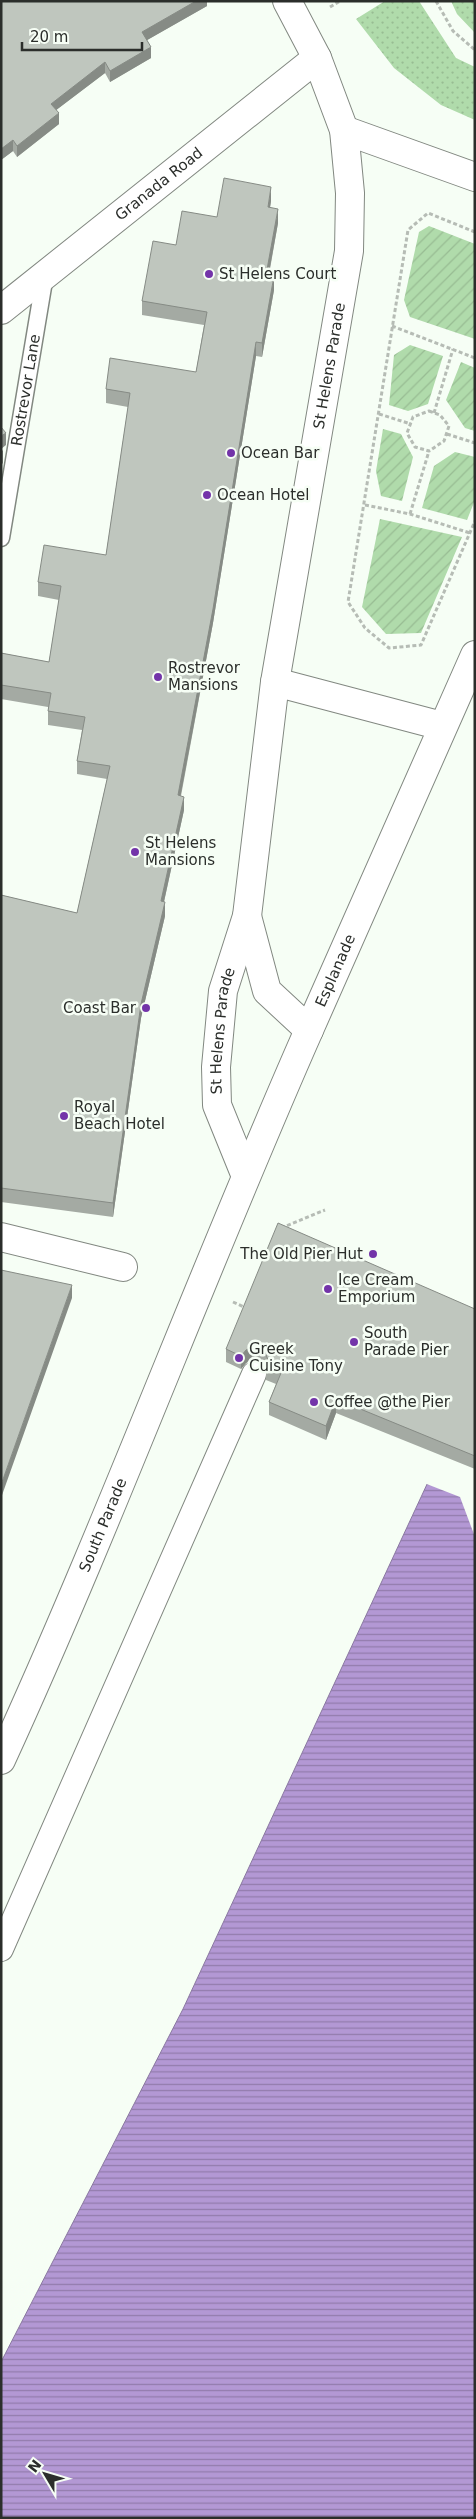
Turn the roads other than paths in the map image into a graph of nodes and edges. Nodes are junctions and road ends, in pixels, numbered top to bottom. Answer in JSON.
{"nodes":[{"id":1,"x":287,"y":1,"type":"edge"},
{"id":2,"x":317,"y":58,"type":"junction"},
{"id":3,"x":344,"y":130,"type":"junction"},
{"id":4,"x":475,"y":177,"type":"edge"},
{"id":5,"x":45,"y":273,"type":"junction"},
{"id":6,"x":1,"y":310,"type":"edge"},
{"id":7,"x":1,"y":538,"type":"edge"},
{"id":8,"x":475,"y":655,"type":"edge"},
{"id":9,"x":275,"y":682,"type":"junction"},
{"id":10,"x":442,"y":726,"type":"junction"},
{"id":11,"x":247,"y":916,"type":"junction"},
{"id":12,"x":309,"y":1030,"type":"junction"},
{"id":13,"x":245,"y":1174,"type":"junction"},
{"id":14,"x":1,"y":1237,"type":"edge"},
{"id":15,"x":123,"y":1267,"type":"dead end"},
{"id":16,"x":200,"y":1288,"type":"joint"},
{"id":17,"x":254,"y":1374,"type":"dead end"},
{"id":18,"x":1,"y":1760,"type":"edge"},
{"id":19,"x":1,"y":1949,"type":"edge"}],
"edges":[{"from":1,"to":2,"type":"main road","name":"St Helens Parade"},
{"from":2,"to":3,"type":"main road","name":"St Helens Parade"},
{"from":2,"to":5,"type":"main road","name":"Granada Road"},
{"from":3,"to":4,"type":"main road"},
{"from":3,"to":9,"type":"main road","name":"St Helens Parade"},
{"from":5,"to":6,"type":"main road","name":"Granada Road"},
{"from":5,"to":7,"type":"lane","name":"Rostrevor Lane"},
{"from":8,"to":10,"type":"main road","name":"Esplanade"},
{"from":9,"to":10,"type":"main road"},
{"from":9,"to":11,"type":"main road","name":"St Helens Parade"},
{"from":10,"to":12,"type":"main road","name":"Esplanade"},
{"from":11,"to":12,"type":"main road","name":"St Helens Parade"},
{"from":11,"to":13,"type":"main road","name":"St Helens Parade"},
{"from":12,"to":13,"type":"main road","name":"Esplanade"},
{"from":13,"to":16,"type":"main road","name":"Esplanade"},
{"from":14,"to":15,"type":"main road"},
{"from":16,"to":18,"type":"main road","name":"South Parade"},
{"from":17,"to":19,"type":"street"}]}
